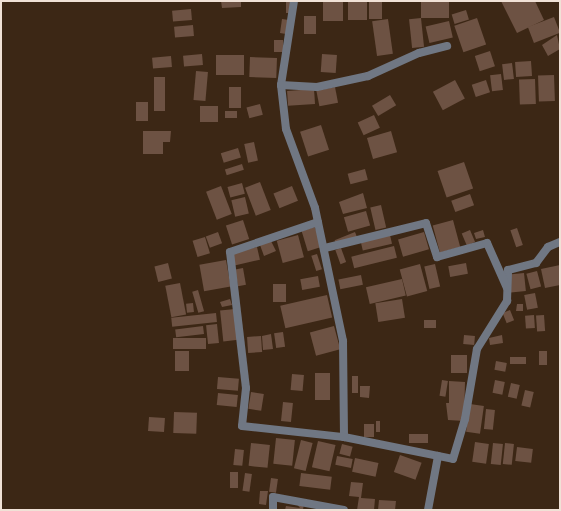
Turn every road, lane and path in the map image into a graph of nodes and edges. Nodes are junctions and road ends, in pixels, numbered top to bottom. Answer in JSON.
{"nodes":[{"id":1,"x":294,"y":1,"type":"edge"},
{"id":2,"x":447,"y":46,"type":"dead end"},
{"id":3,"x":280,"y":85,"type":"junction"},
{"id":4,"x":318,"y":222,"type":"junction"},
{"id":5,"x":560,"y":242,"type":"edge"},
{"id":6,"x":325,"y":248,"type":"junction"},
{"id":7,"x":507,"y":289,"type":"junction"},
{"id":8,"x":344,"y":437,"type":"junction"},
{"id":9,"x":438,"y":456,"type":"junction"},
{"id":10,"x":273,"y":510,"type":"edge"},
{"id":11,"x":344,"y":510,"type":"edge"},
{"id":12,"x":428,"y":510,"type":"edge"}],
"edges":[{"from":1,"to":3,"type":"street"},
{"from":2,"to":3,"type":"street"},
{"from":3,"to":4,"type":"street"},
{"from":4,"to":6,"type":"street"},
{"from":4,"to":8,"type":"street"},
{"from":5,"to":7,"type":"street"},
{"from":6,"to":7,"type":"street"},
{"from":6,"to":8,"type":"street"},
{"from":7,"to":9,"type":"street"},
{"from":8,"to":9,"type":"street"},
{"from":9,"to":12,"type":"street"},
{"from":10,"to":11,"type":"street"}]}
